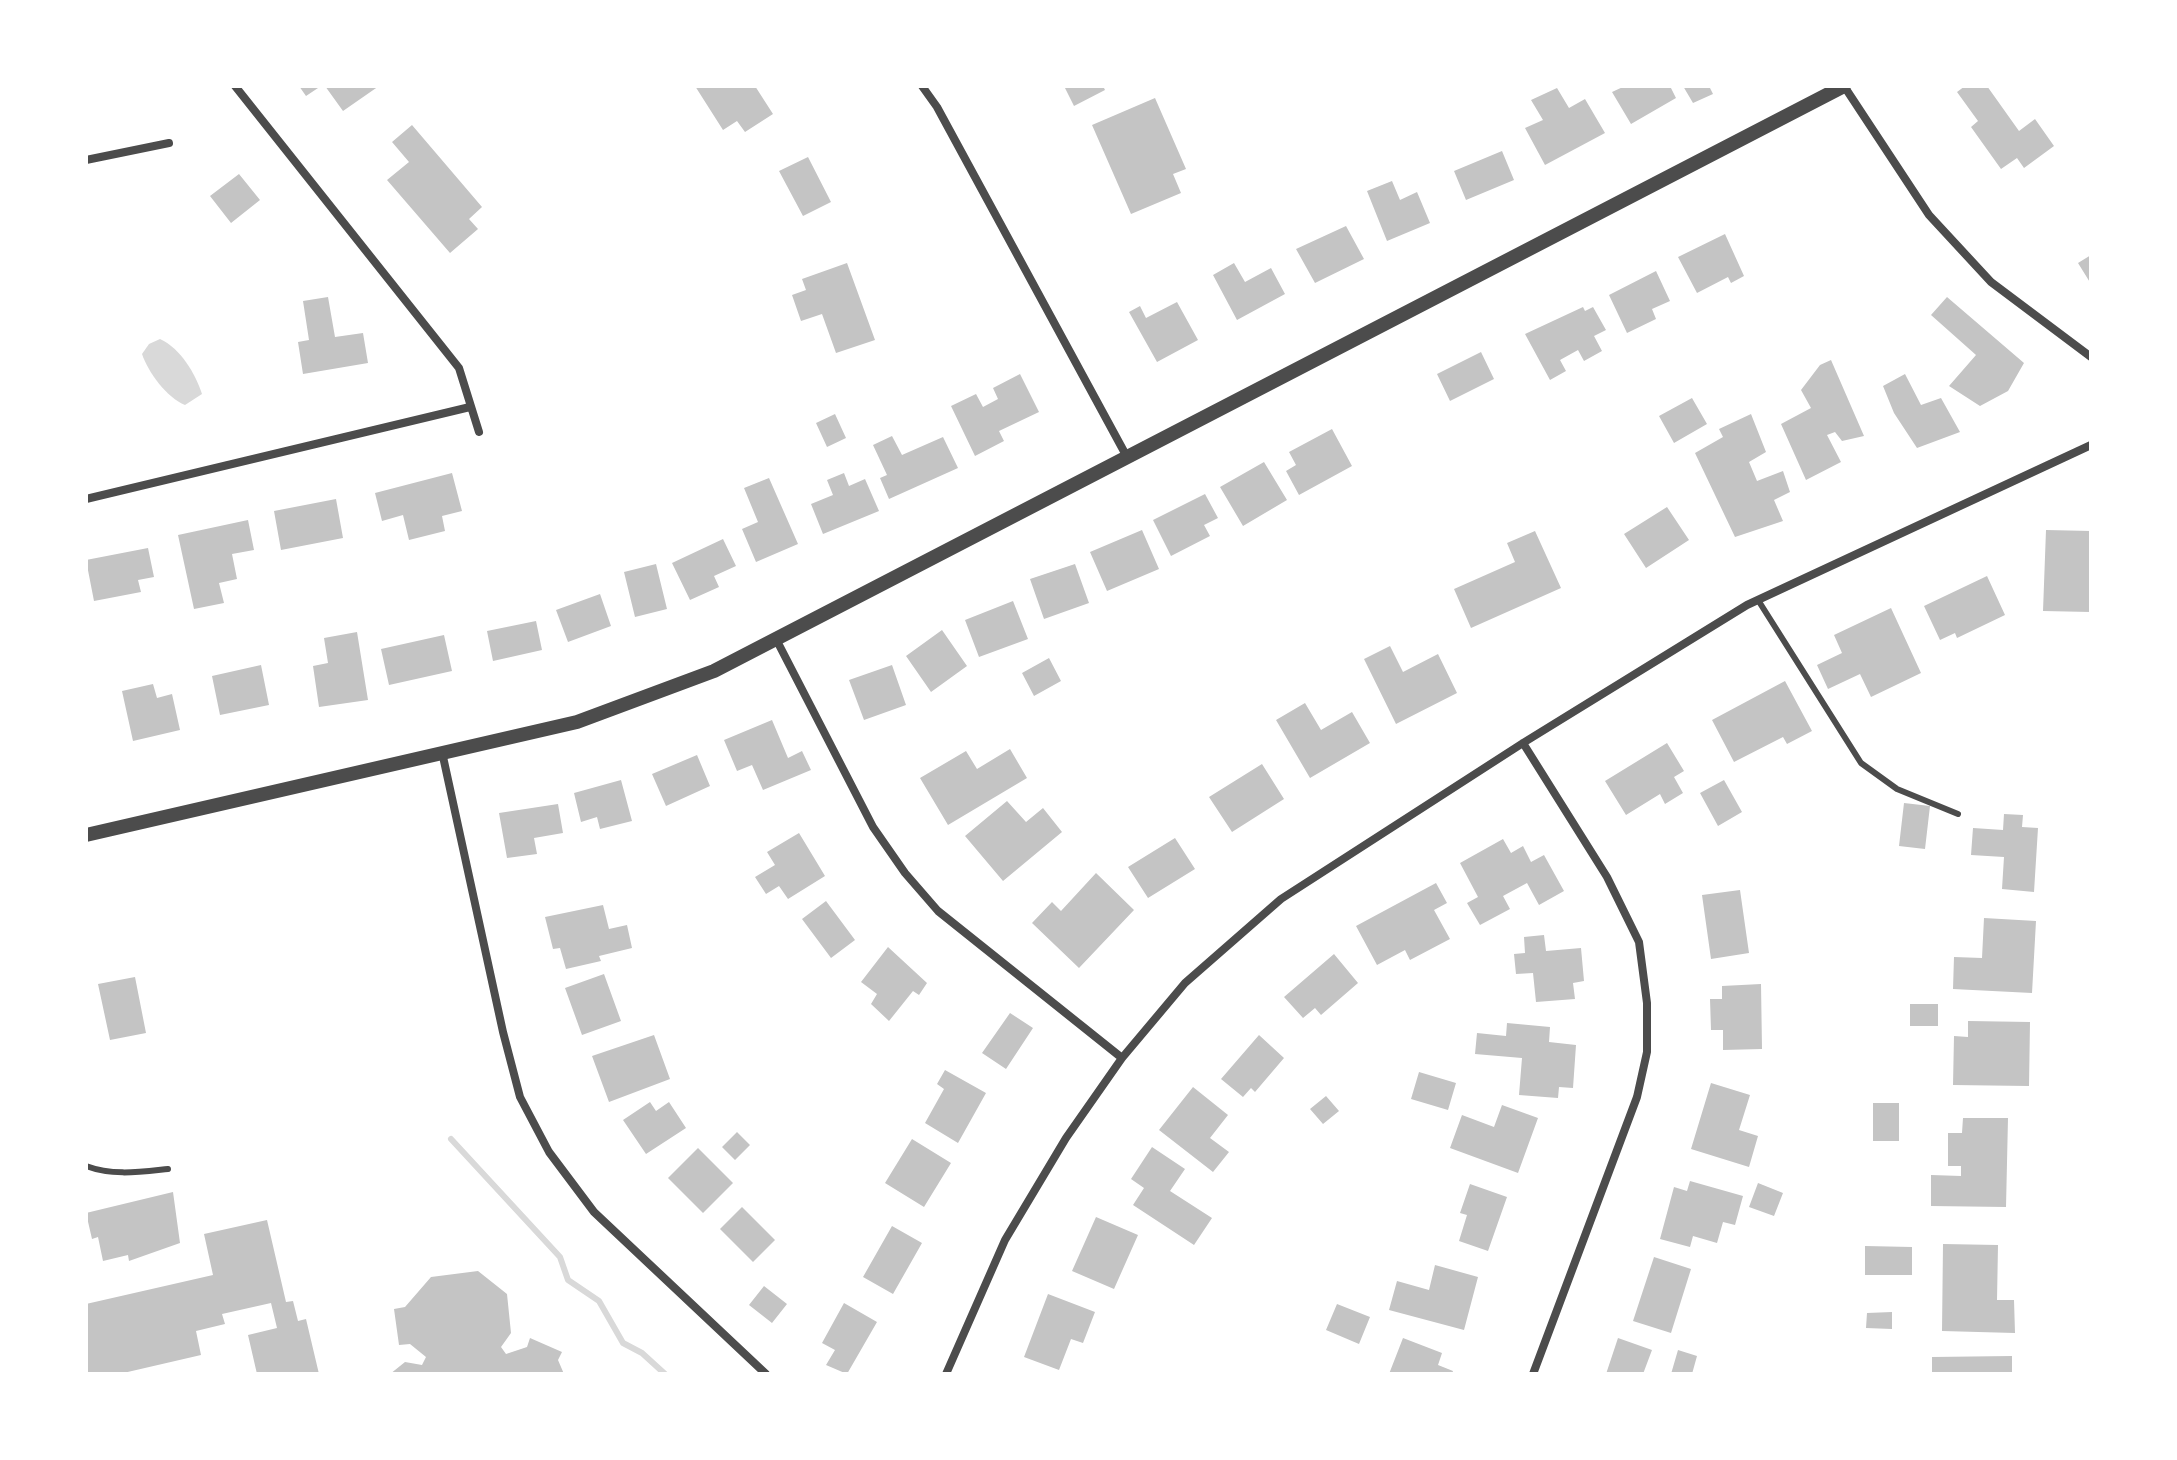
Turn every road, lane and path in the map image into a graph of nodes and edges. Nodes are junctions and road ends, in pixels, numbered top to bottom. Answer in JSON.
{"nodes":[{"id":1,"x":235,"y":86,"type":"edge"},
{"id":2,"x":922,"y":86,"type":"edge"},
{"id":3,"x":1844,"y":86,"type":"edge"},
{"id":4,"x":169,"y":143,"type":"dead end"},
{"id":5,"x":86,"y":160,"type":"edge"},
{"id":6,"x":2091,"y":357,"type":"edge"},
{"id":7,"x":470,"y":407,"type":"junction"},
{"id":8,"x":479,"y":432,"type":"dead end"},
{"id":9,"x":2091,"y":445,"type":"edge"},
{"id":10,"x":1127,"y":457,"type":"junction"},
{"id":11,"x":86,"y":499,"type":"edge"},
{"id":12,"x":1758,"y":600,"type":"junction"},
{"id":13,"x":776,"y":639,"type":"junction"},
{"id":14,"x":1523,"y":743,"type":"junction"},
{"id":15,"x":442,"y":752,"type":"junction"},
{"id":16,"x":1958,"y":814,"type":"dead end"},
{"id":17,"x":86,"y":835,"type":"edge"},
{"id":18,"x":1122,"y":1058,"type":"junction"},
{"id":19,"x":86,"y":1166,"type":"edge"},
{"id":20,"x":168,"y":1169,"type":"dead end"},
{"id":21,"x":766,"y":1374,"type":"edge"},
{"id":22,"x":946,"y":1374,"type":"edge"},
{"id":23,"x":1533,"y":1374,"type":"edge"}],
"edges":[{"from":1,"to":7,"type":"street"},
{"from":2,"to":10,"type":"street"},
{"from":3,"to":6,"type":"street"},
{"from":3,"to":10,"type":"street"},
{"from":4,"to":5,"type":"street"},
{"from":7,"to":8,"type":"street"},
{"from":7,"to":11,"type":"street"},
{"from":9,"to":12,"type":"street"},
{"from":10,"to":13,"type":"street"},
{"from":12,"to":14,"type":"street"},
{"from":12,"to":16,"type":"lane"},
{"from":13,"to":15,"type":"street"},
{"from":13,"to":18,"type":"street"},
{"from":14,"to":18,"type":"street"},
{"from":14,"to":23,"type":"street"},
{"from":15,"to":17,"type":"street"},
{"from":15,"to":21,"type":"street"},
{"from":18,"to":22,"type":"street"},
{"from":19,"to":20,"type":"lane"}]}
